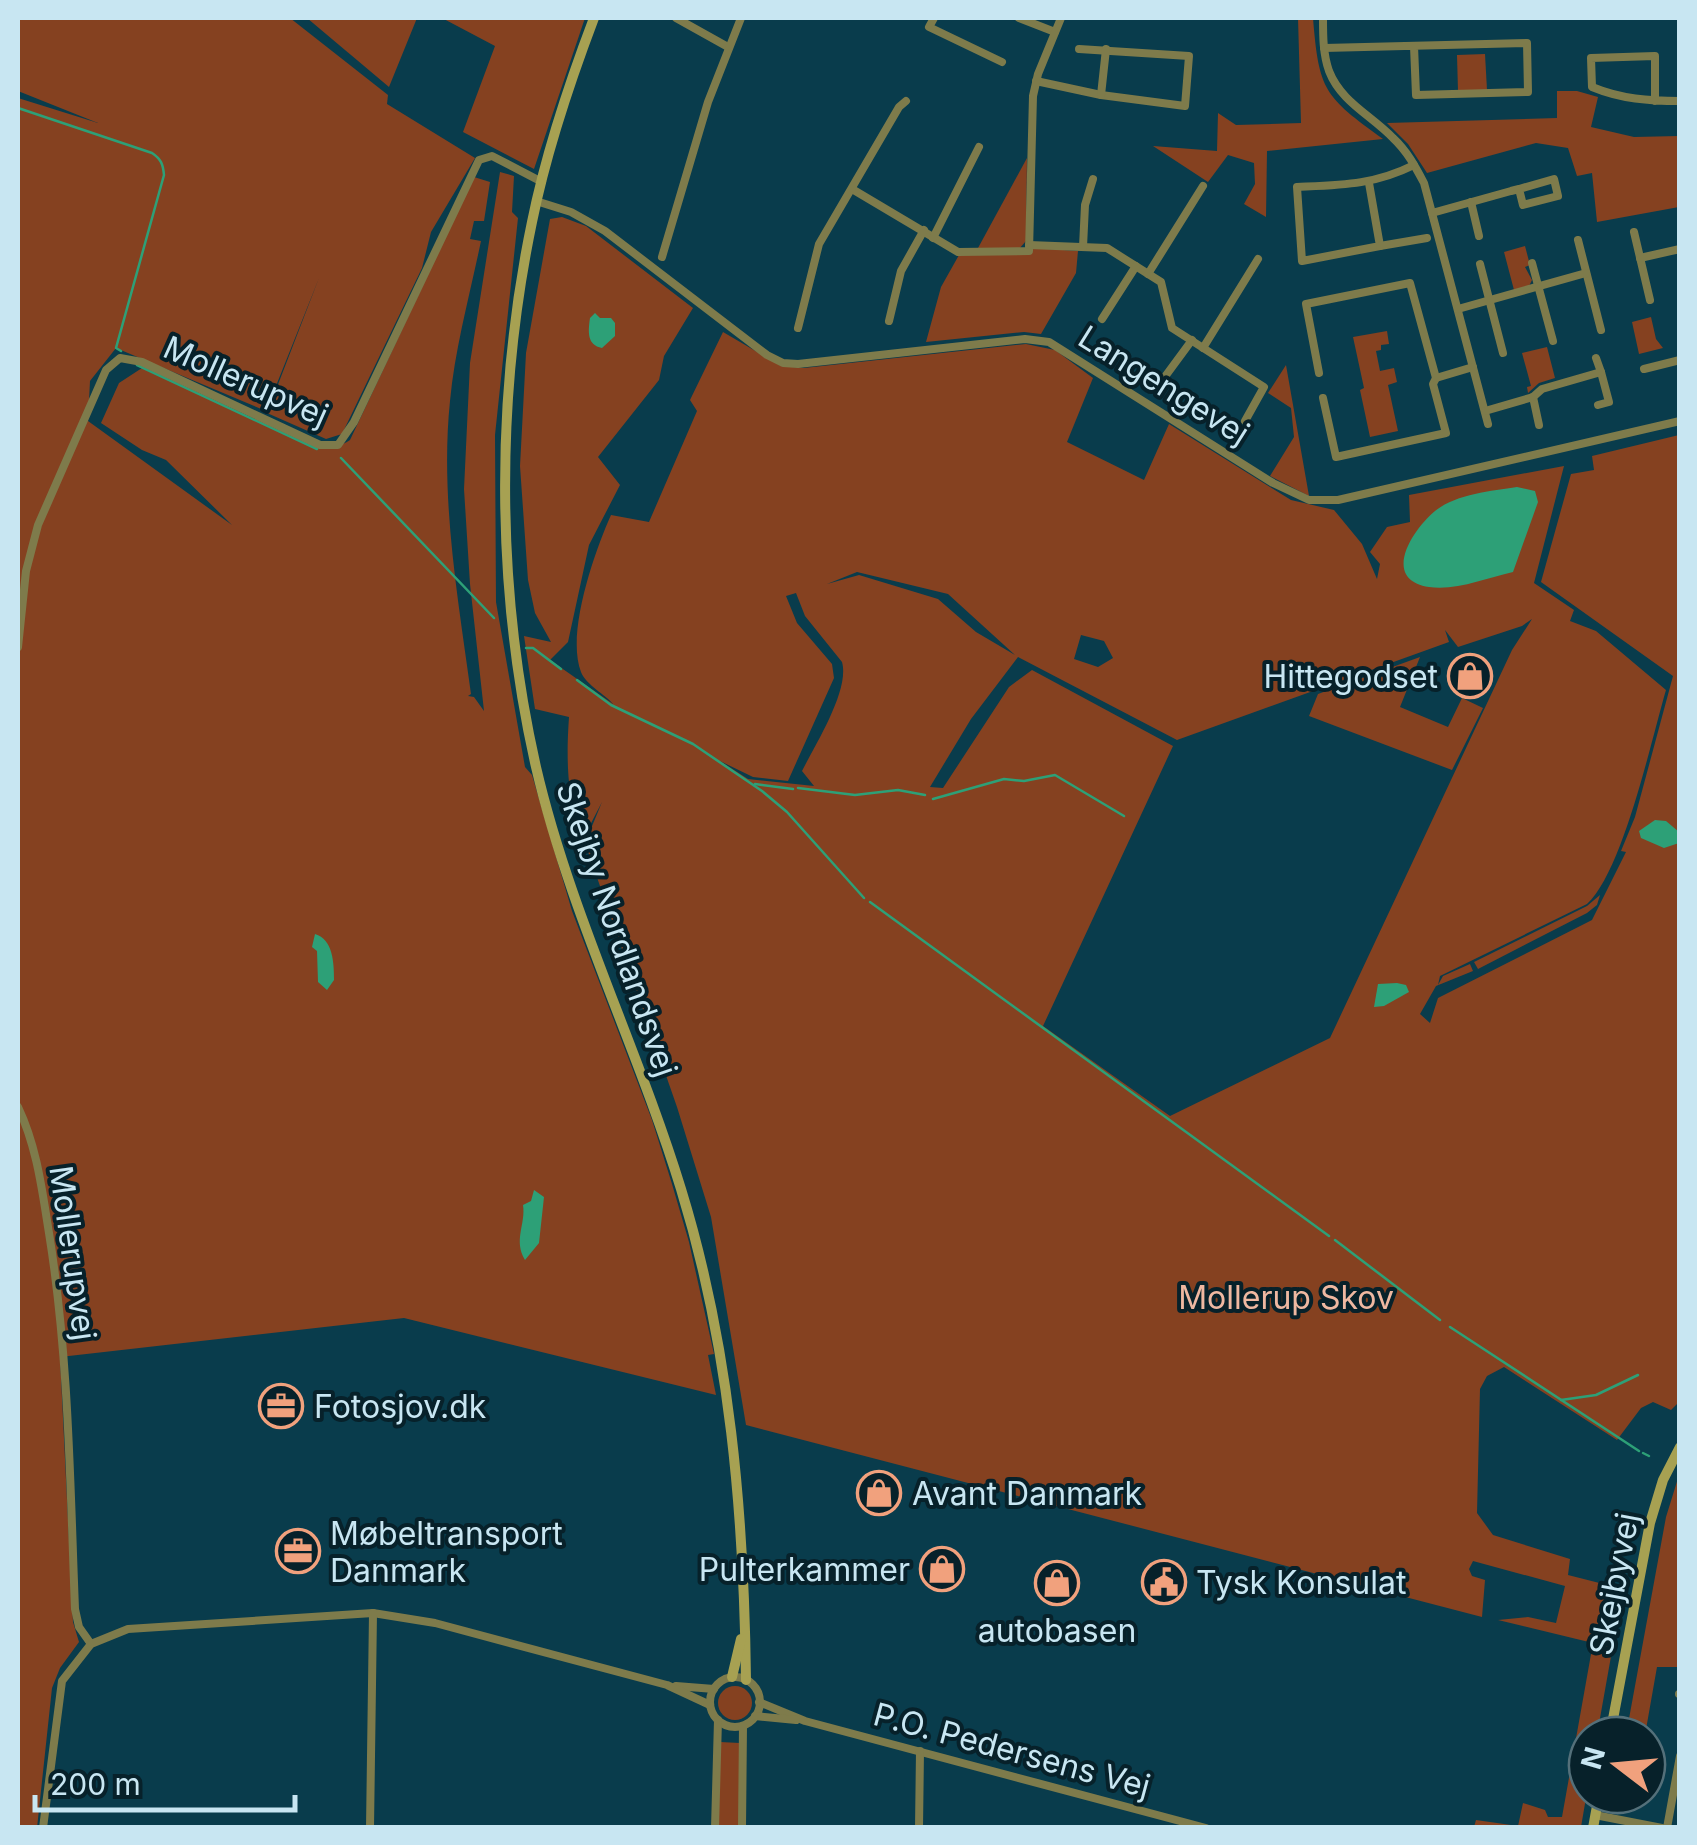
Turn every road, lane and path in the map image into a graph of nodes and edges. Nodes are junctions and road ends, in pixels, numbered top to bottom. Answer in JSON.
{"nodes":[{"id":1,"x":594,"y":18,"type":"edge"},
{"id":2,"x":676,"y":18,"type":"edge"},
{"id":3,"x":742,"y":18,"type":"edge"},
{"id":4,"x":934,"y":18,"type":"edge"},
{"id":5,"x":1019,"y":18,"type":"edge"},
{"id":6,"x":1061,"y":18,"type":"edge"},
{"id":7,"x":1323,"y":18,"type":"edge"},
{"id":8,"x":1055,"y":32,"type":"junction"},
{"id":9,"x":1414,"y":46,"type":"junction"},
{"id":10,"x":728,"y":48,"type":"junction"},
{"id":11,"x":1324,"y":48,"type":"junction"},
{"id":12,"x":1079,"y":49,"type":"dead end"},
{"id":13,"x":1106,"y":49,"type":"junction"},
{"id":14,"x":1002,"y":62,"type":"dead end"},
{"id":15,"x":1036,"y":81,"type":"junction"},
{"id":16,"x":1101,"y":95,"type":"junction"},
{"id":17,"x":906,"y":101,"type":"dead end"},
{"id":18,"x":1655,"y":101,"type":"junction"},
{"id":19,"x":1680,"y":101,"type":"edge"},
{"id":20,"x":979,"y":147,"type":"dead end"},
{"id":21,"x":1414,"y":166,"type":"junction"},
{"id":22,"x":1094,"y":180,"type":"dead end"},
{"id":23,"x":542,"y":182,"type":"junction"},
{"id":24,"x":1369,"y":183,"type":"junction"},
{"id":25,"x":1203,"y":186,"type":"dead end"},
{"id":26,"x":852,"y":189,"type":"junction"},
{"id":27,"x":1519,"y":189,"type":"junction"},
{"id":28,"x":536,"y":201,"type":"junction"},
{"id":29,"x":1470,"y":202,"type":"junction"},
{"id":30,"x":1432,"y":213,"type":"junction"},
{"id":31,"x":924,"y":230,"type":"junction"},
{"id":32,"x":1634,"y":232,"type":"dead end"},
{"id":33,"x":1479,"y":236,"type":"dead end"},
{"id":34,"x":933,"y":238,"type":"junction"},
{"id":35,"x":1427,"y":238,"type":"dead end"},
{"id":36,"x":1578,"y":240,"type":"dead end"},
{"id":37,"x":1029,"y":246,"type":"junction"},
{"id":38,"x":1380,"y":246,"type":"junction"},
{"id":39,"x":1083,"y":247,"type":"junction"},
{"id":40,"x":1680,"y":249,"type":"edge"},
{"id":41,"x":662,"y":258,"type":"dead end"},
{"id":42,"x":1258,"y":258,"type":"dead end"},
{"id":43,"x":1640,"y":258,"type":"junction"},
{"id":44,"x":1532,"y":263,"type":"dead end"},
{"id":45,"x":1480,"y":264,"type":"dead end"},
{"id":46,"x":1136,"y":266,"type":"junction"},
{"id":47,"x":1586,"y":273,"type":"junction"},
{"id":48,"x":1148,"y":274,"type":"junction"},
{"id":49,"x":1538,"y":286,"type":"junction"},
{"id":50,"x":1650,"y":300,"type":"dead end"},
{"id":51,"x":1490,"y":301,"type":"junction"},
{"id":52,"x":1458,"y":309,"type":"junction"},
{"id":53,"x":1102,"y":319,"type":"dead end"},
{"id":54,"x":889,"y":321,"type":"dead end"},
{"id":55,"x":798,"y":328,"type":"dead end"},
{"id":56,"x":1601,"y":330,"type":"dead end"},
{"id":57,"x":1192,"y":340,"type":"junction"},
{"id":58,"x":1553,"y":340,"type":"dead end"},
{"id":59,"x":1203,"y":348,"type":"junction"},
{"id":60,"x":1503,"y":354,"type":"dead end"},
{"id":61,"x":1596,"y":358,"type":"dead end"},
{"id":62,"x":1680,"y":360,"type":"edge"},
{"id":63,"x":1473,"y":367,"type":"junction"},
{"id":64,"x":1644,"y":369,"type":"dead end"},
{"id":65,"x":1319,"y":372,"type":"dead end"},
{"id":66,"x":1601,"y":372,"type":"junction"},
{"id":67,"x":1164,"y":378,"type":"dead end"},
{"id":68,"x":1436,"y":378,"type":"junction"},
{"id":69,"x":1533,"y":397,"type":"junction"},
{"id":70,"x":1322,"y":398,"type":"dead end"},
{"id":71,"x":1598,"y":405,"type":"dead end"},
{"id":72,"x":1485,"y":411,"type":"junction"},
{"id":73,"x":1680,"y":420,"type":"edge"},
{"id":74,"x":1245,"y":422,"type":"dead end"},
{"id":75,"x":1488,"y":424,"type":"dead end"},
{"id":76,"x":1539,"y":425,"type":"dead end"},
{"id":77,"x":18,"y":647,"type":"edge"},
{"id":78,"x":18,"y":1107,"type":"edge"},
{"id":79,"x":1680,"y":1447,"type":"edge"},
{"id":80,"x":373,"y":1614,"type":"junction"},
{"id":81,"x":745,"y":1618,"type":"junction"},
{"id":82,"x":90,"y":1644,"type":"junction"},
{"id":83,"x":732,"y":1677,"type":"junction"},
{"id":84,"x":746,"y":1680,"type":"junction"},
{"id":85,"x":666,"y":1685,"type":"junction"},
{"id":86,"x":714,"y":1689,"type":"junction"},
{"id":87,"x":759,"y":1702,"type":"junction"},
{"id":88,"x":710,"y":1705,"type":"junction"},
{"id":89,"x":1614,"y":1715,"type":"edge"},
{"id":90,"x":755,"y":1716,"type":"junction"},
{"id":91,"x":718,"y":1720,"type":"junction"},
{"id":92,"x":805,"y":1721,"type":"junction"},
{"id":93,"x":743,"y":1726,"type":"junction"},
{"id":94,"x":920,"y":1752,"type":"junction"},
{"id":95,"x":1680,"y":1756,"type":"edge"},
{"id":96,"x":1594,"y":1821,"type":"edge"},
{"id":97,"x":43,"y":1828,"type":"edge"},
{"id":98,"x":370,"y":1828,"type":"edge"},
{"id":99,"x":715,"y":1828,"type":"edge"},
{"id":100,"x":742,"y":1828,"type":"edge"},
{"id":101,"x":919,"y":1828,"type":"edge"},
{"id":102,"x":1206,"y":1828,"type":"edge"},
{"id":103,"x":1664,"y":1828,"type":"edge"}],
"edges":[{"from":1,"to":23,"type":"street","name":"Skejby Nordlandsvej"},
{"from":2,"to":10,"type":"street"},
{"from":3,"to":10,"type":"street"},
{"from":4,"to":14,"type":"street"},
{"from":5,"to":8,"type":"street"},
{"from":6,"to":8,"type":"street"},
{"from":7,"to":11,"type":"street"},
{"from":8,"to":15,"type":"street"},
{"from":9,"to":9,"type":"street"},
{"from":9,"to":11,"type":"street"},
{"from":10,"to":41,"type":"street"},
{"from":11,"to":21,"type":"street"},
{"from":12,"to":13,"type":"street"},
{"from":13,"to":16,"type":"street"},
{"from":13,"to":16,"type":"street"},
{"from":15,"to":16,"type":"street"},
{"from":15,"to":37,"type":"street"},
{"from":17,"to":26,"type":"street"},
{"from":18,"to":18,"type":"street"},
{"from":18,"to":19,"type":"street"},
{"from":20,"to":34,"type":"street"},
{"from":21,"to":24,"type":"street"},
{"from":21,"to":30,"type":"street"},
{"from":22,"to":39,"type":"street"},
{"from":23,"to":28,"type":"street","name":"Skejby Nordlandsvej"},
{"from":23,"to":77,"type":"street","name":"Mollerupvej"},
{"from":24,"to":38,"type":"street"},
{"from":24,"to":38,"type":"street"},
{"from":25,"to":48,"type":"street"},
{"from":26,"to":31,"type":"street"},
{"from":26,"to":55,"type":"street"},
{"from":27,"to":27,"type":"street"},
{"from":27,"to":29,"type":"street"},
{"from":28,"to":73,"type":"street","name":"Langengevej"},
{"from":28,"to":81,"type":"street","name":"Skejby Nordlandsvej"},
{"from":29,"to":30,"type":"street"},
{"from":29,"to":33,"type":"street"},
{"from":30,"to":52,"type":"street"},
{"from":31,"to":34,"type":"street"},
{"from":31,"to":54,"type":"street"},
{"from":32,"to":43,"type":"street"},
{"from":34,"to":37,"type":"street"},
{"from":35,"to":38,"type":"street"},
{"from":36,"to":47,"type":"street"},
{"from":37,"to":39,"type":"street"},
{"from":39,"to":46,"type":"street"},
{"from":40,"to":43,"type":"street"},
{"from":42,"to":59,"type":"street"},
{"from":43,"to":50,"type":"street"},
{"from":44,"to":49,"type":"street"},
{"from":45,"to":51,"type":"street"},
{"from":46,"to":48,"type":"street"},
{"from":46,"to":53,"type":"street"},
{"from":47,"to":49,"type":"street"},
{"from":47,"to":56,"type":"street"},
{"from":48,"to":57,"type":"street"},
{"from":49,"to":51,"type":"street"},
{"from":49,"to":58,"type":"street"},
{"from":51,"to":52,"type":"street"},
{"from":51,"to":60,"type":"street"},
{"from":52,"to":63,"type":"street"},
{"from":57,"to":59,"type":"street"},
{"from":57,"to":67,"type":"street"},
{"from":59,"to":74,"type":"street"},
{"from":61,"to":66,"type":"street"},
{"from":62,"to":64,"type":"street"},
{"from":63,"to":68,"type":"street"},
{"from":63,"to":72,"type":"street"},
{"from":65,"to":68,"type":"street"},
{"from":66,"to":69,"type":"street"},
{"from":66,"to":71,"type":"street"},
{"from":68,"to":70,"type":"street"},
{"from":69,"to":72,"type":"street"},
{"from":69,"to":76,"type":"street"},
{"from":72,"to":75,"type":"street"},
{"from":78,"to":82,"type":"street","name":"Mollerupvej"},
{"from":79,"to":89,"type":"street","name":"Skejbyvej"},
{"from":80,"to":82,"type":"street"},
{"from":80,"to":85,"type":"street"},
{"from":80,"to":98,"type":"street"},
{"from":81,"to":83,"type":"street","name":"Skejby Nordlandsvej"},
{"from":81,"to":84,"type":"street","name":"Skejby Nordlandsvej"},
{"from":82,"to":97,"type":"street"},
{"from":83,"to":84,"type":"street"},
{"from":83,"to":86,"type":"street"},
{"from":84,"to":87,"type":"street"},
{"from":85,"to":86,"type":"street"},
{"from":85,"to":88,"type":"street"},
{"from":86,"to":88,"type":"street"},
{"from":87,"to":90,"type":"street"},
{"from":87,"to":92,"type":"street","name":"P.O. Pedersens Vej"},
{"from":88,"to":91,"type":"street"},
{"from":90,"to":92,"type":"street","name":"P.O. Pedersens Vej"},
{"from":90,"to":93,"type":"street"},
{"from":91,"to":93,"type":"street"},
{"from":91,"to":99,"type":"street"},
{"from":92,"to":94,"type":"street","name":"P.O. Pedersens Vej"},
{"from":93,"to":100,"type":"street"},
{"from":94,"to":101,"type":"street"},
{"from":94,"to":102,"type":"street","name":"P.O. Pedersens Vej"},
{"from":95,"to":103,"type":"street"},
{"from":96,"to":103,"type":"street"}]}
